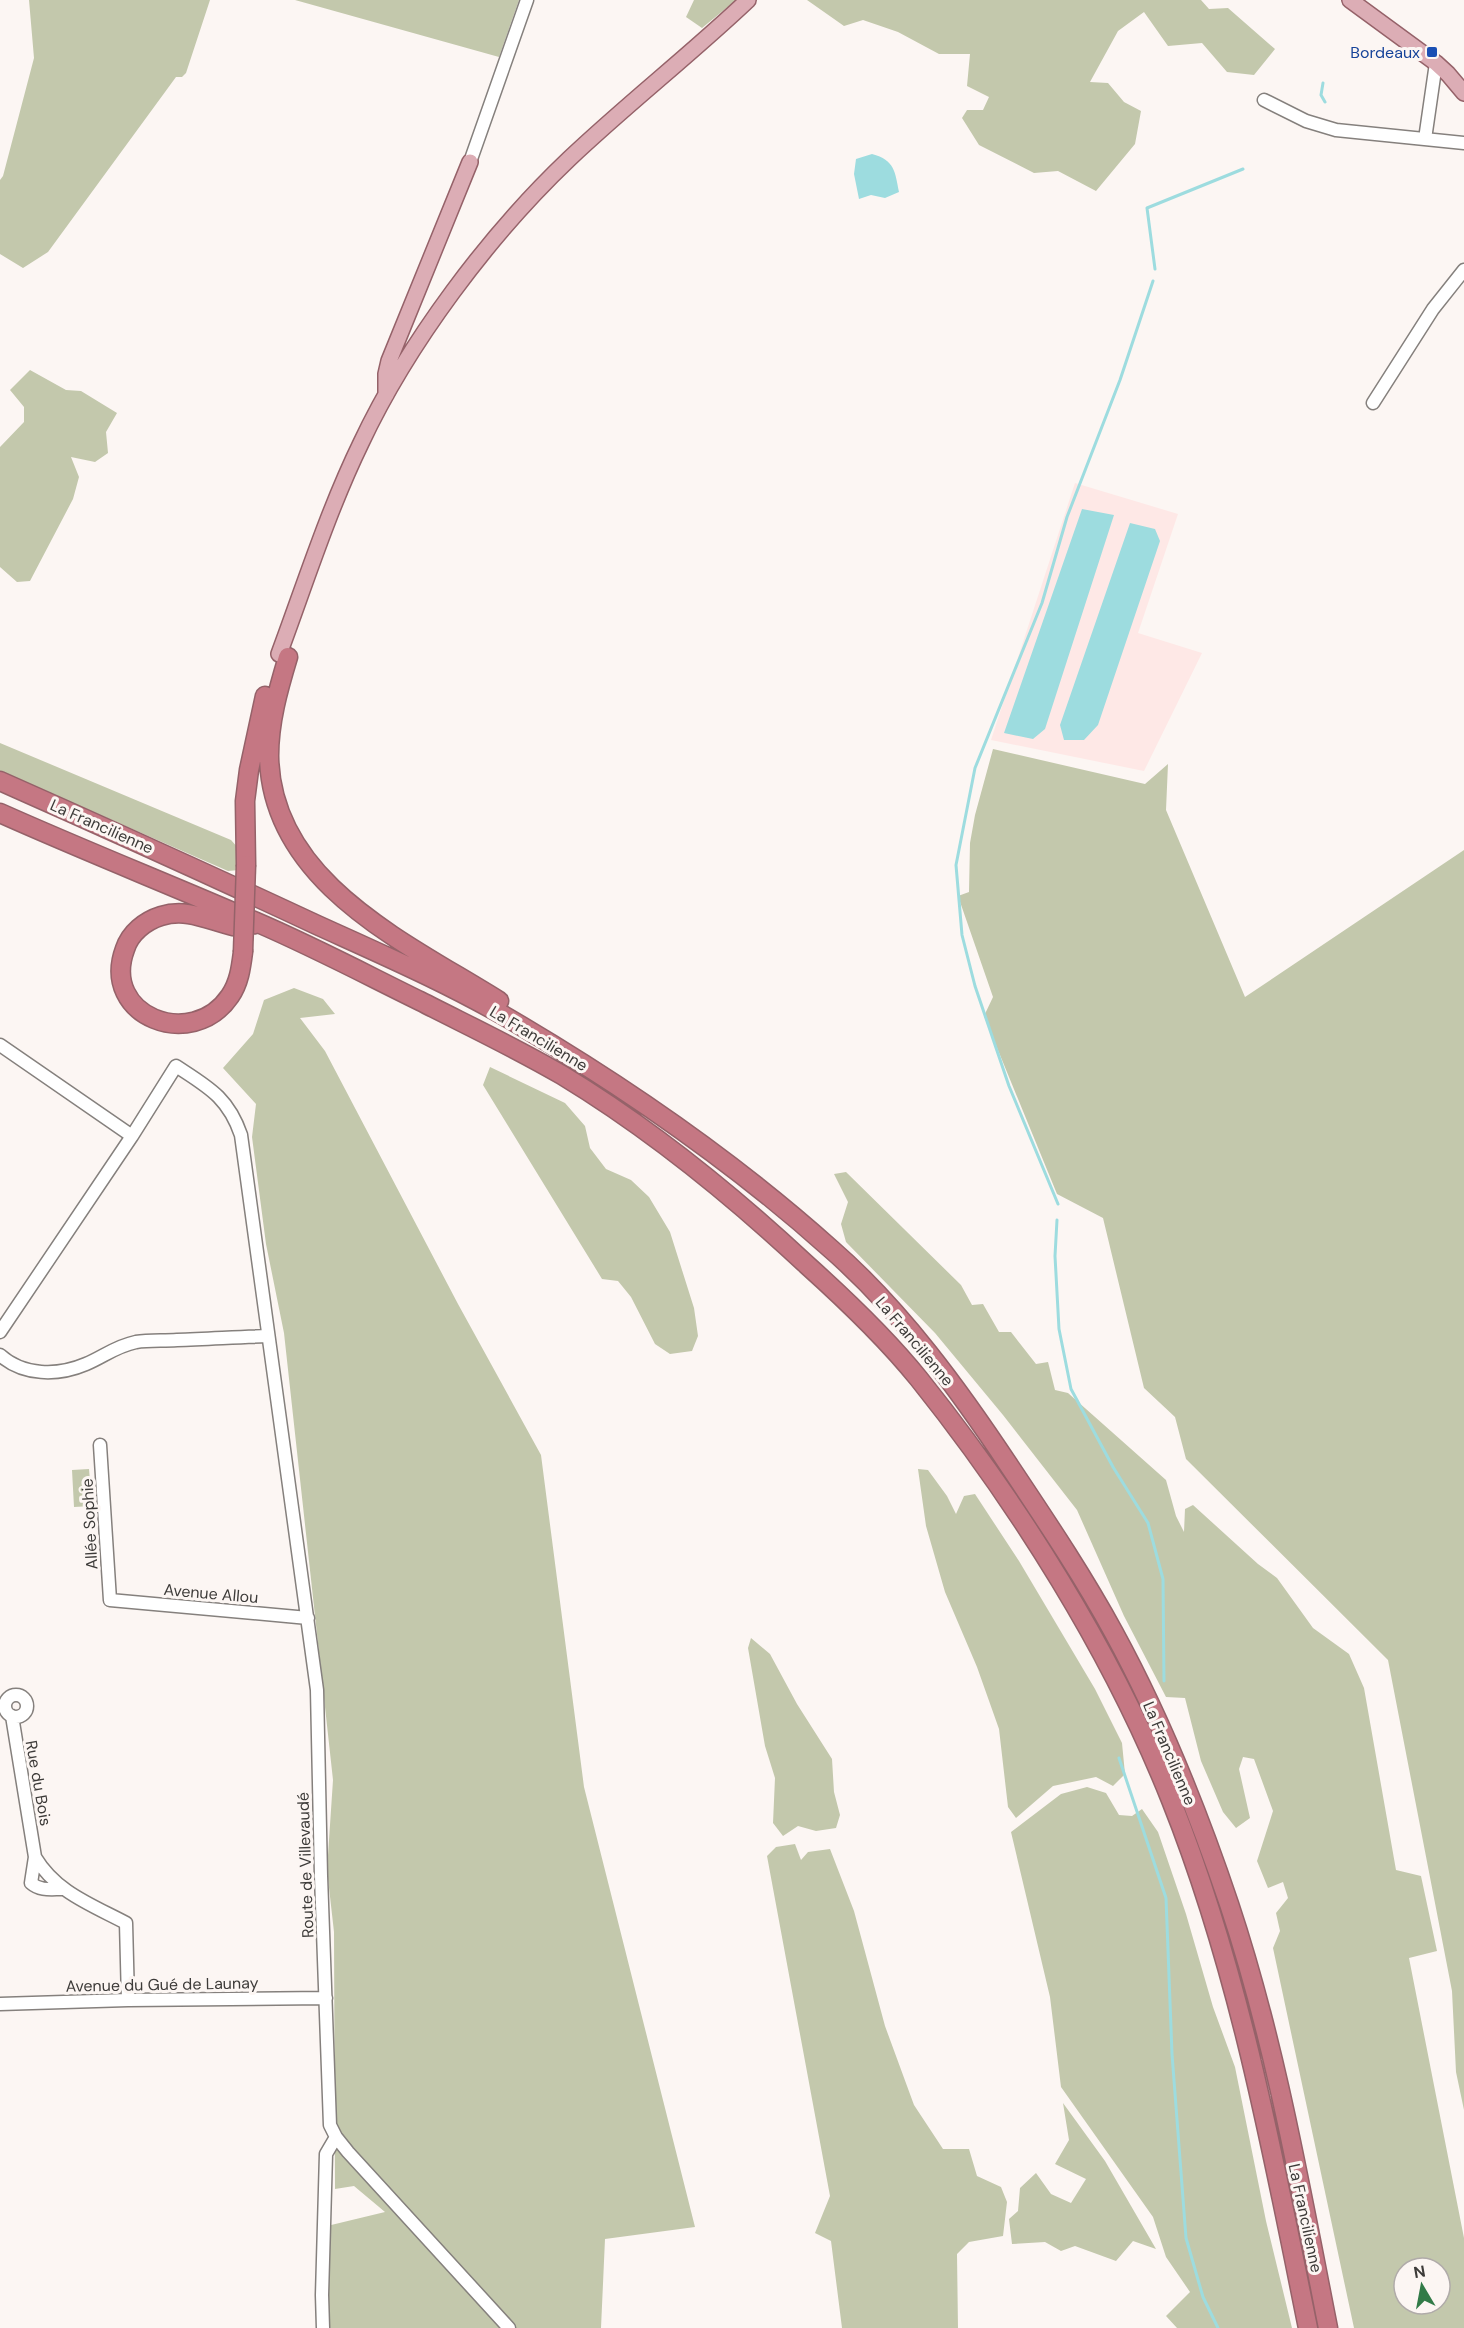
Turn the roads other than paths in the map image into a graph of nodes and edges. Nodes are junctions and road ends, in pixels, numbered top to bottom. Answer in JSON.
{"nodes":[{"id":1,"x":527,"y":0,"type":"edge"},
{"id":2,"x":748,"y":0,"type":"edge"},
{"id":3,"x":754,"y":0,"type":"edge"},
{"id":4,"x":1350,"y":0,"type":"edge"},
{"id":5,"x":730,"y":17,"type":"junction"},
{"id":6,"x":1436,"y":63,"type":"junction"},
{"id":7,"x":1464,"y":93,"type":"edge"},
{"id":8,"x":1264,"y":100,"type":"dead end"},
{"id":9,"x":1425,"y":139,"type":"junction"},
{"id":10,"x":1464,"y":143,"type":"edge"},
{"id":11,"x":470,"y":162,"type":"joint"},
{"id":12,"x":1464,"y":270,"type":"edge"},
{"id":13,"x":446,"y":302,"type":"junction"},
{"id":14,"x":386,"y":394,"type":"junction"},
{"id":15,"x":1373,"y":403,"type":"dead end"},
{"id":16,"x":284,"y":656,"type":"junction"},
{"id":17,"x":0,"y":781,"type":"edge"},
{"id":18,"x":0,"y":813,"type":"edge"},
{"id":19,"x":260,"y":924,"type":"junction"},
{"id":20,"x":543,"y":1039,"type":"junction"},
{"id":21,"x":1,"y":1047,"type":"edge"},
{"id":22,"x":132,"y":1136,"type":"junction"},
{"id":23,"x":0,"y":1332,"type":"edge"},
{"id":24,"x":268,"y":1336,"type":"junction"},
{"id":25,"x":0,"y":1355,"type":"edge"},
{"id":26,"x":100,"y":1445,"type":"dead end"},
{"id":27,"x":110,"y":1600,"type":"joint"},
{"id":28,"x":308,"y":1618,"type":"junction"},
{"id":29,"x":12,"y":1716,"type":"dead end"},
{"id":30,"x":326,"y":1998,"type":"junction"},
{"id":31,"x":128,"y":2000,"type":"junction"},
{"id":32,"x":0,"y":2004,"type":"edge"},
{"id":33,"x":336,"y":2138,"type":"junction"},
{"id":34,"x":324,"y":2328,"type":"edge"},
{"id":35,"x":508,"y":2328,"type":"edge"},
{"id":36,"x":1308,"y":2328,"type":"edge"},
{"id":37,"x":1328,"y":2328,"type":"edge"}],
"edges":[{"from":1,"to":11,"type":"street"},
{"from":2,"to":5,"type":"main road"},
{"from":3,"to":5,"type":"main road"},
{"from":4,"to":6,"type":"main road"},
{"from":5,"to":13,"type":"main road"},
{"from":6,"to":7,"type":"main road"},
{"from":6,"to":9,"type":"street"},
{"from":8,"to":9,"type":"street"},
{"from":9,"to":10,"type":"street"},
{"from":11,"to":14,"type":"main road"},
{"from":12,"to":15,"type":"street"},
{"from":13,"to":14,"type":"main road"},
{"from":13,"to":16,"type":"main road"},
{"from":14,"to":16,"type":"main road"},
{"from":16,"to":19,"type":"highway","bridge":true},
{"from":16,"to":20,"type":"highway"},
{"from":17,"to":20,"type":"highway","name":"La Francilienne"},
{"from":18,"to":19,"type":"highway","name":"La Francilienne"},
{"from":19,"to":36,"type":"highway","name":"La Francilienne"},
{"from":20,"to":37,"type":"highway","name":"La Francilienne"},
{"from":21,"to":22,"type":"street"},
{"from":22,"to":23,"type":"street"},
{"from":22,"to":24,"type":"street","name":"Route de Villevaudé"},
{"from":24,"to":25,"type":"street"},
{"from":24,"to":28,"type":"street","name":"Route de Villevaudé"},
{"from":26,"to":27,"type":"street","name":"Allée Sophie"},
{"from":27,"to":28,"type":"street","name":"Avenue Allou"},
{"from":28,"to":30,"type":"street","name":"Route de Villevaudé"},
{"from":29,"to":31,"type":"street","name":"Rue du Bois"},
{"from":30,"to":31,"type":"street","name":"Avenue du Gué de Launay"},
{"from":30,"to":33,"type":"street","name":"Route de Villevaudé"},
{"from":31,"to":32,"type":"street","name":"Avenue du Gué de Launay"},
{"from":33,"to":34,"type":"street"},
{"from":33,"to":35,"type":"street","name":"Route de Villevaudé"}]}
